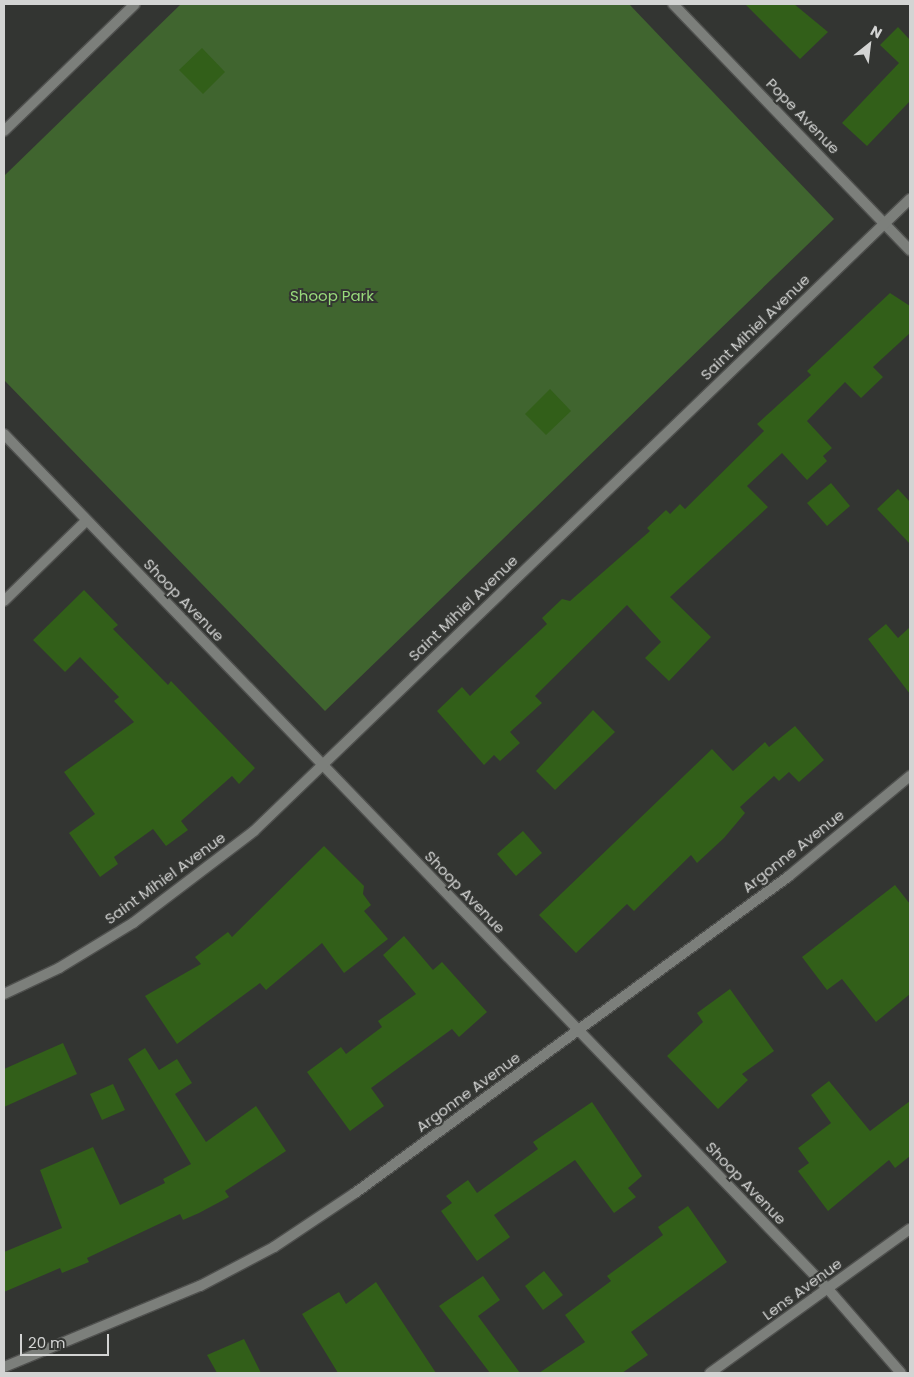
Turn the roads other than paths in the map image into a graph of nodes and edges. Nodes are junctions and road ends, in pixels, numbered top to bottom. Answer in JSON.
{"nodes":[{"id":1,"x":135,"y":4,"type":"edge"},
{"id":2,"x":673,"y":4,"type":"edge"},
{"id":3,"x":4,"y":131,"type":"edge"},
{"id":4,"x":910,"y":199,"type":"edge"},
{"id":5,"x":886,"y":224,"type":"junction"},
{"id":6,"x":910,"y":250,"type":"edge"},
{"id":7,"x":4,"y":434,"type":"edge"},
{"id":8,"x":86,"y":521,"type":"junction"},
{"id":9,"x":4,"y":601,"type":"edge"},
{"id":10,"x":321,"y":766,"type":"junction"},
{"id":11,"x":910,"y":776,"type":"edge"},
{"id":12,"x":4,"y":994,"type":"edge"},
{"id":13,"x":578,"y":1030,"type":"junction"},
{"id":14,"x":910,"y":1229,"type":"edge"},
{"id":15,"x":828,"y":1288,"type":"junction"},
{"id":16,"x":4,"y":1367,"type":"edge"},
{"id":17,"x":710,"y":1373,"type":"edge"},
{"id":18,"x":901,"y":1373,"type":"edge"}],
"edges":[{"from":1,"to":3,"type":"street"},
{"from":2,"to":5,"type":"street","name":"Pope Avenue"},
{"from":4,"to":5,"type":"street","name":"Saint Mihiel Avenue"},
{"from":5,"to":6,"type":"street","name":"Pope Avenue"},
{"from":5,"to":10,"type":"street","name":"Saint Mihiel Avenue"},
{"from":7,"to":8,"type":"street","name":"Shoop Avenue"},
{"from":8,"to":9,"type":"street"},
{"from":8,"to":10,"type":"street","name":"Shoop Avenue"},
{"from":10,"to":12,"type":"street","name":"Saint Mihiel Avenue"},
{"from":10,"to":13,"type":"street","name":"Shoop Avenue"},
{"from":11,"to":13,"type":"street","name":"Argonne Avenue"},
{"from":13,"to":15,"type":"street","name":"Shoop Avenue"},
{"from":13,"to":16,"type":"street","name":"Argonne Avenue"},
{"from":14,"to":15,"type":"street","name":"Lens Avenue"},
{"from":15,"to":17,"type":"street","name":"Lens Avenue"},
{"from":15,"to":18,"type":"street","name":"Shoop Avenue"}]}
